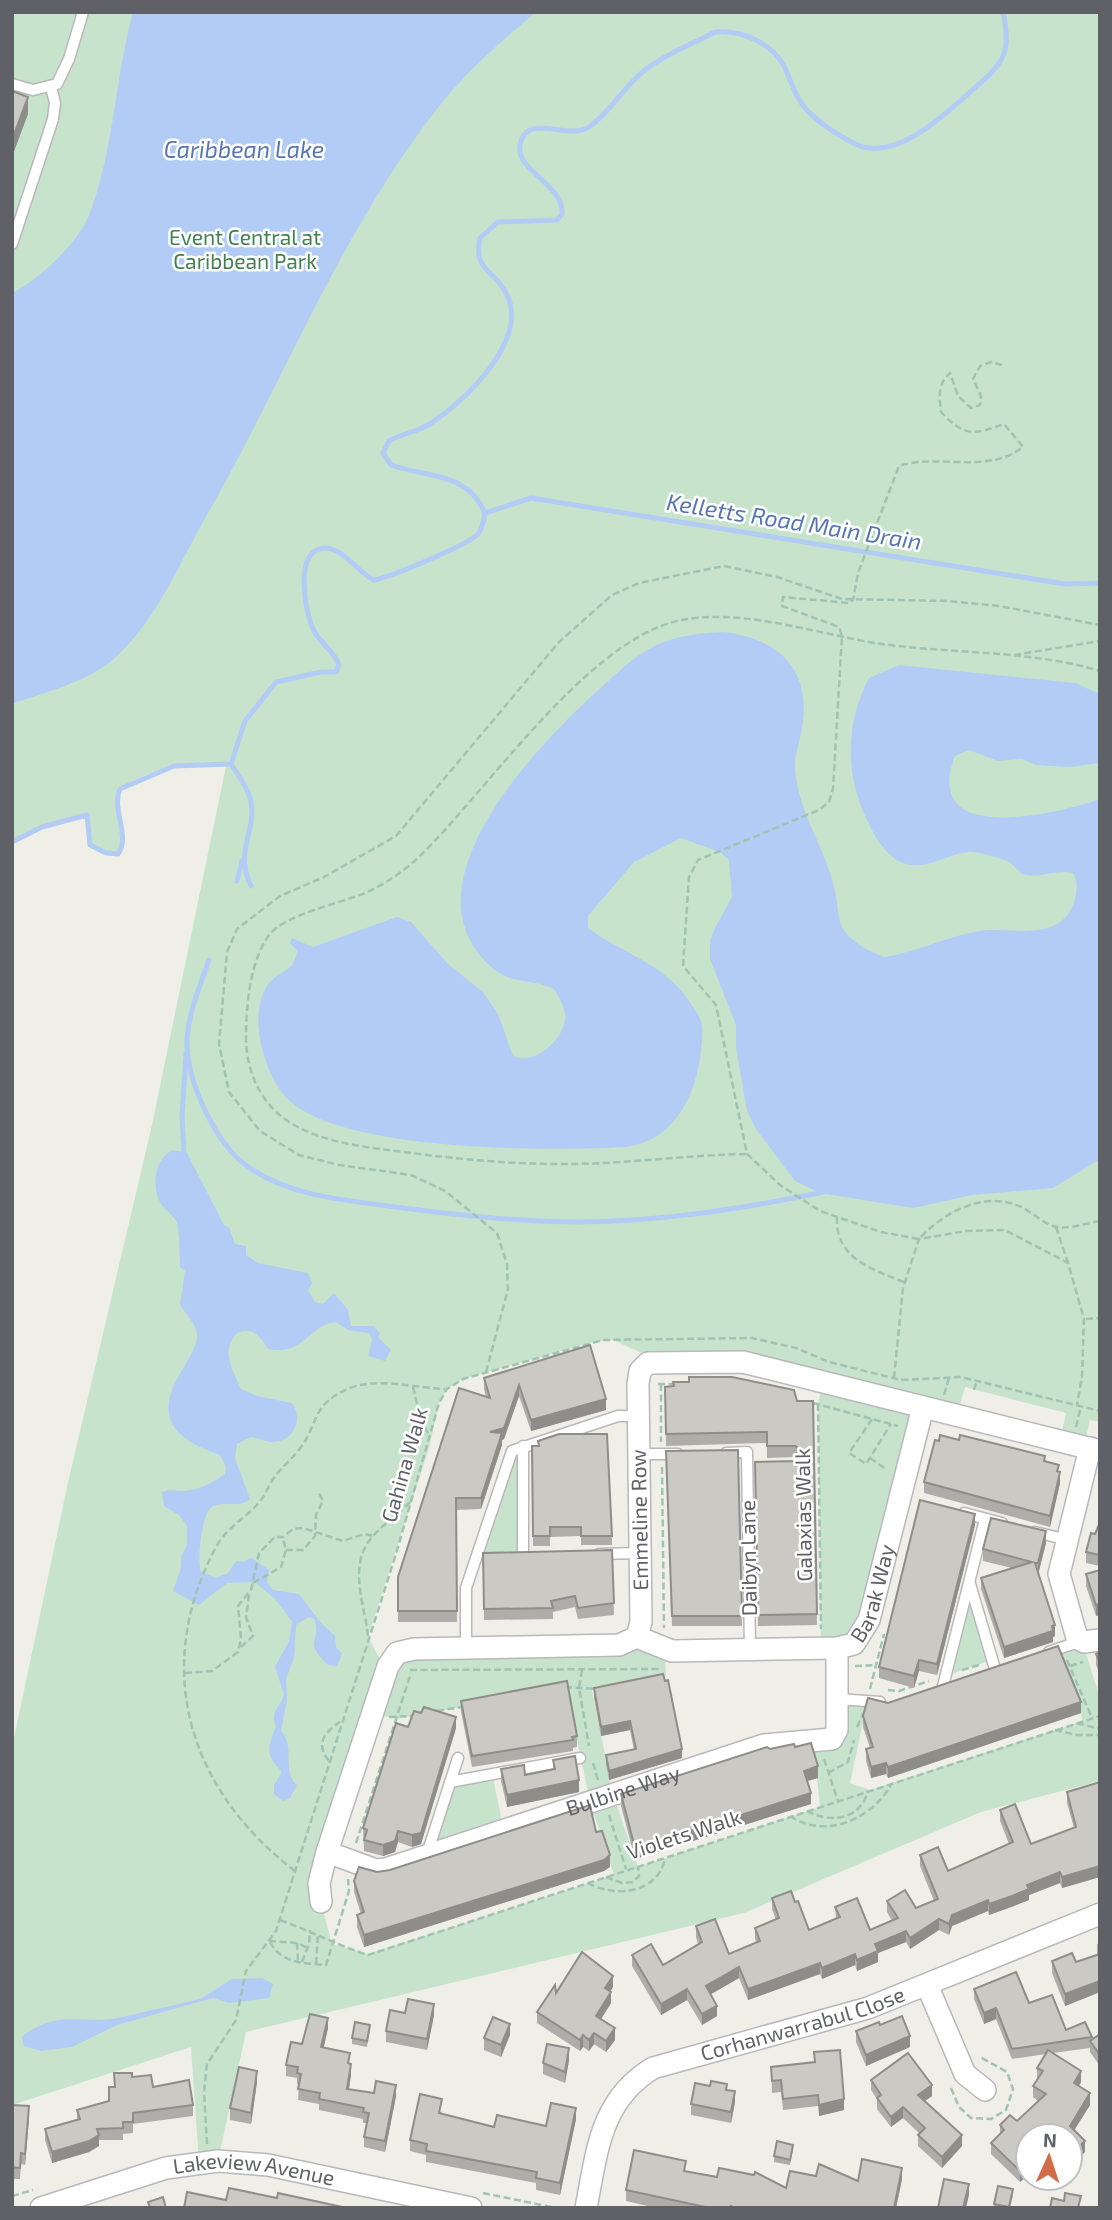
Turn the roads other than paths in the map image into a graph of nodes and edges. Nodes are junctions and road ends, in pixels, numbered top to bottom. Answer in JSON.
{"nodes":[{"id":1,"x":83,"y":12,"type":"edge"},
{"id":2,"x":12,"y":84,"type":"edge"},
{"id":3,"x":51,"y":88,"type":"junction"},
{"id":4,"x":12,"y":244,"type":"edge"},
{"id":5,"x":933,"y":1405,"type":"junction"},
{"id":6,"x":638,"y":1416,"type":"junction"},
{"id":7,"x":1088,"y":1445,"type":"edge"},
{"id":8,"x":523,"y":1446,"type":"junction"},
{"id":9,"x":710,"y":1453,"type":"edge"},
{"id":10,"x":639,"y":1454,"type":"junction"},
{"id":11,"x":686,"y":1454,"type":"edge"},
{"id":12,"x":958,"y":1512,"type":"edge"},
{"id":13,"x":985,"y":1519,"type":"junction"},
{"id":14,"x":1012,"y":1526,"type":"edge"},
{"id":15,"x":1025,"y":1529,"type":"edge"},
{"id":16,"x":1068,"y":1540,"type":"junction"},
{"id":17,"x":639,"y":1553,"type":"junction"},
{"id":18,"x":536,"y":1554,"type":"edge"},
{"id":19,"x":587,"y":1554,"type":"edge"},
{"id":20,"x":970,"y":1581,"type":"junction"},
{"id":21,"x":637,"y":1637,"type":"junction"},
{"id":22,"x":1081,"y":1643,"type":"edge"},
{"id":23,"x":466,"y":1649,"type":"junction"},
{"id":24,"x":750,"y":1650,"type":"junction"},
{"id":25,"x":834,"y":1650,"type":"junction"},
{"id":26,"x":1034,"y":1656,"type":"edge"},
{"id":27,"x":1008,"y":1665,"type":"edge"},
{"id":28,"x":995,"y":1669,"type":"junction"},
{"id":29,"x":982,"y":1673,"type":"edge"},
{"id":30,"x":956,"y":1681,"type":"edge"},
{"id":31,"x":943,"y":1686,"type":"junction"},
{"id":32,"x":931,"y":1690,"type":"edge"},
{"id":33,"x":838,"y":1699,"type":"junction"},
{"id":34,"x":893,"y":1703,"type":"edge"},
{"id":35,"x":458,"y":1758,"type":"dead end"},
{"id":36,"x":580,"y":1758,"type":"dead end"},
{"id":37,"x":450,"y":1782,"type":"junction"},
{"id":38,"x":327,"y":1852,"type":"junction"},
{"id":39,"x":427,"y":1854,"type":"junction"},
{"id":40,"x":321,"y":1902,"type":"dead end"},
{"id":41,"x":1100,"y":1914,"type":"edge"},
{"id":42,"x":927,"y":1985,"type":"junction"},
{"id":43,"x":985,"y":2090,"type":"dead end"},
{"id":44,"x":41,"y":2208,"type":"edge"},
{"id":45,"x":471,"y":2208,"type":"edge"},
{"id":46,"x":586,"y":2208,"type":"edge"}],
"edges":[{"from":1,"to":3,"type":"lane"},
{"from":2,"to":3,"type":"lane"},
{"from":3,"to":4,"type":"lane"},
{"from":5,"to":6,"type":"street","name":"Emmeline Row"},
{"from":5,"to":7,"type":"street","name":"Emmeline Row"},
{"from":5,"to":25,"type":"street","name":"Barak Way"},
{"from":6,"to":8,"type":"lane"},
{"from":6,"to":10,"type":"street","name":"Emmeline Row"},
{"from":7,"to":16,"type":"street"},
{"from":8,"to":18,"type":"lane"},
{"from":8,"to":23,"type":"lane"},
{"from":9,"to":24,"type":"lane","name":"Daibyn Lane"},
{"from":10,"to":11,"type":"lane"},
{"from":10,"to":17,"type":"street","name":"Emmeline Row"},
{"from":12,"to":13,"type":"lane"},
{"from":13,"to":14,"type":"lane"},
{"from":13,"to":20,"type":"lane"},
{"from":15,"to":16,"type":"lane"},
{"from":16,"to":22,"type":"street"},
{"from":17,"to":19,"type":"lane"},
{"from":17,"to":21,"type":"street","name":"Emmeline Row"},
{"from":20,"to":28,"type":"lane"},
{"from":20,"to":31,"type":"lane"},
{"from":21,"to":23,"type":"street"},
{"from":21,"to":24,"type":"street","name":"Barak Way"},
{"from":22,"to":26,"type":"lane"},
{"from":23,"to":38,"type":"street"},
{"from":24,"to":25,"type":"street","name":"Barak Way"},
{"from":25,"to":33,"type":"street","name":"Bulbine Way"},
{"from":27,"to":28,"type":"lane"},
{"from":28,"to":29,"type":"lane"},
{"from":30,"to":31,"type":"lane"},
{"from":31,"to":32,"type":"lane"},
{"from":33,"to":34,"type":"lane"},
{"from":33,"to":39,"type":"street","name":"Bulbine Way"},
{"from":35,"to":37,"type":"lane"},
{"from":36,"to":37,"type":"lane"},
{"from":37,"to":39,"type":"lane"},
{"from":38,"to":39,"type":"street","name":"Bulbine Way"},
{"from":38,"to":40,"type":"street"},
{"from":41,"to":42,"type":"street","name":"Corhanwarrabul Close"},
{"from":42,"to":43,"type":"street"},
{"from":42,"to":46,"type":"street","name":"Corhanwarrabul Close"},
{"from":44,"to":45,"type":"street","name":"Lakeview Avenue"}]}
